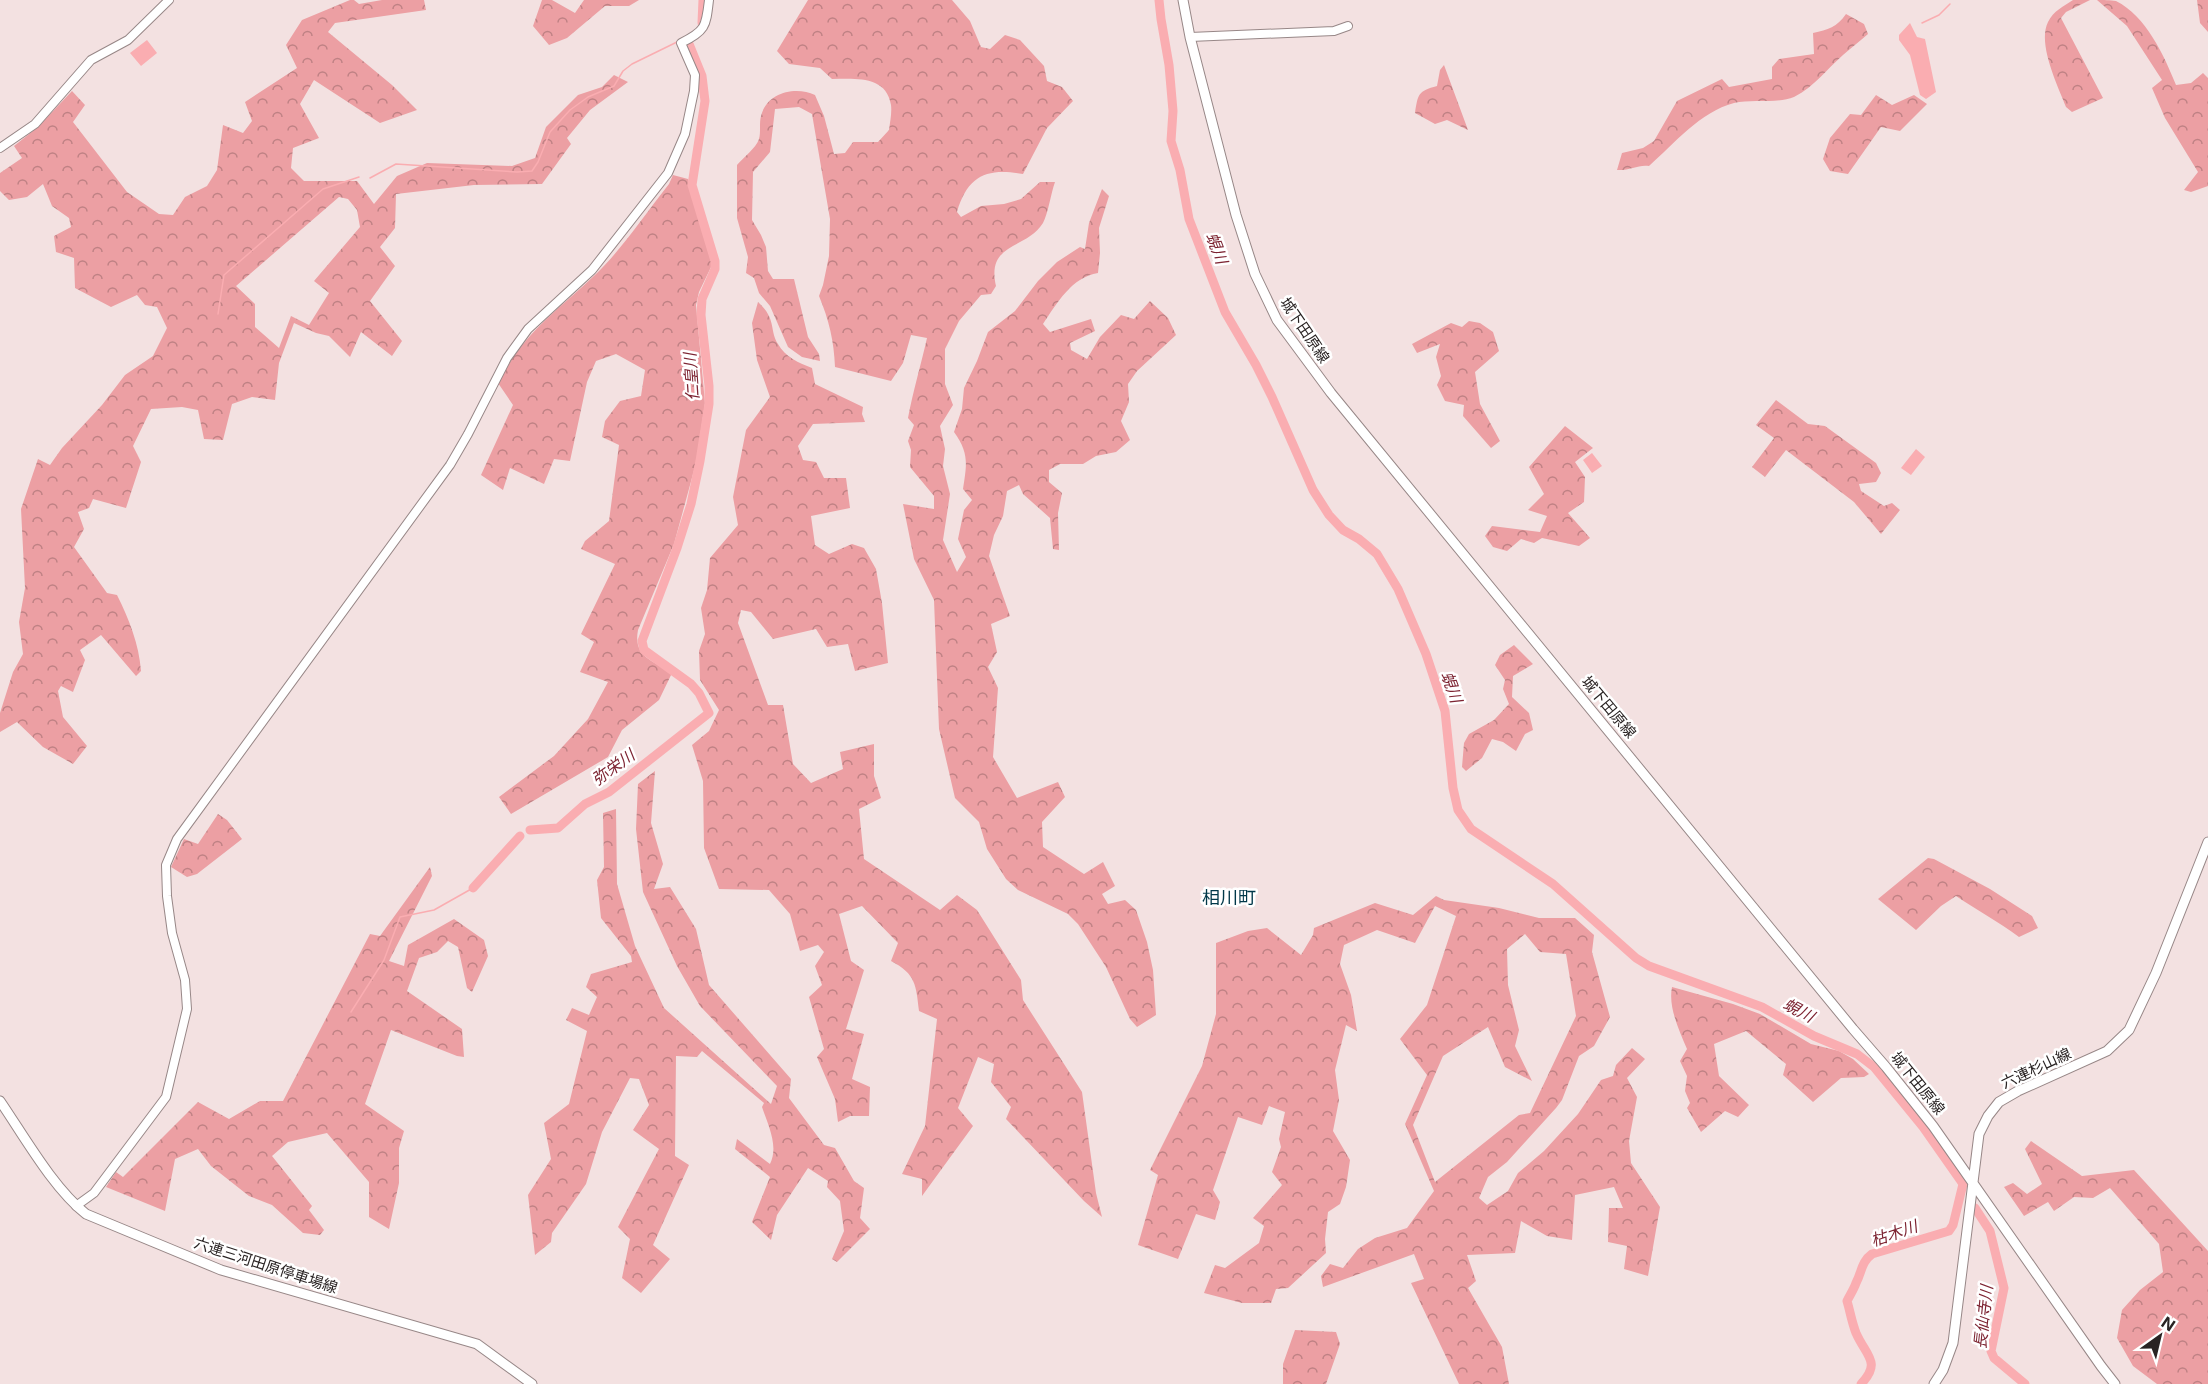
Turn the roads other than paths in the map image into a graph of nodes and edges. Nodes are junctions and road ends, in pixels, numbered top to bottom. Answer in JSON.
{"nodes":[{"id":1,"x":169,"y":0,"type":"edge"},
{"id":2,"x":709,"y":0,"type":"edge"},
{"id":3,"x":1183,"y":0,"type":"edge"},
{"id":4,"x":1348,"y":26,"type":"dead end"},
{"id":5,"x":1190,"y":37,"type":"junction"},
{"id":6,"x":0,"y":148,"type":"edge"},
{"id":7,"x":2208,"y":842,"type":"edge"},
{"id":8,"x":0,"y":1101,"type":"edge"},
{"id":9,"x":1972,"y":1182,"type":"junction"},
{"id":10,"x":76,"y":1206,"type":"junction"},
{"id":11,"x":532,"y":1384,"type":"edge"},
{"id":12,"x":1934,"y":1384,"type":"edge"},
{"id":13,"x":2115,"y":1384,"type":"edge"}],
"edges":[{"from":1,"to":6,"type":"street"},
{"from":2,"to":10,"type":"street"},
{"from":3,"to":5,"type":"main road","name":"城下田原線"},
{"from":4,"to":5,"type":"street"},
{"from":5,"to":9,"type":"main road","name":"城下田原線"},
{"from":7,"to":9,"type":"main road","name":"六連杉山線"},
{"from":8,"to":10,"type":"main road","name":"六連三河田原停車場線"},
{"from":9,"to":12,"type":"main road","name":"六連杉山線"},
{"from":9,"to":13,"type":"main road","name":"城下田原線"},
{"from":10,"to":11,"type":"main road","name":"六連三河田原停車場線"}]}
